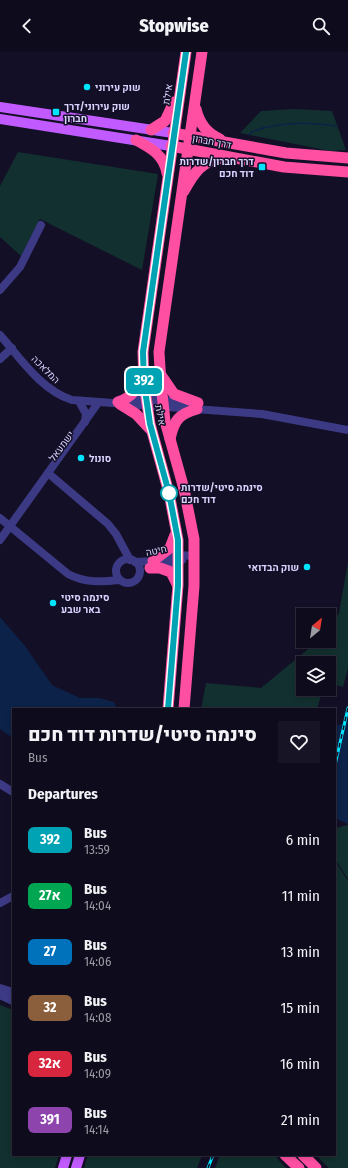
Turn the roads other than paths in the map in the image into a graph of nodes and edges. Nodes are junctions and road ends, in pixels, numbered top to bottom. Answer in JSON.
{"nodes":[{"id":1,"x":186,"y":52,"type":"edge"},
{"id":2,"x":202,"y":52,"type":"edge"},
{"id":3,"x":179,"y":91,"type":"junction"},
{"id":4,"x":194,"y":103,"type":"junction"},
{"id":5,"x":0,"y":106,"type":"edge"},
{"id":6,"x":0,"y":119,"type":"edge"},
{"id":7,"x":151,"y":130,"type":"junction"},
{"id":8,"x":173,"y":133,"type":"junction"},
{"id":9,"x":191,"y":136,"type":"junction"},
{"id":10,"x":136,"y":140,"type":"junction"},
{"id":11,"x":226,"y":142,"type":"junction"},
{"id":12,"x":171,"y":146,"type":"junction"},
{"id":13,"x":189,"y":149,"type":"junction"},
{"id":14,"x":232,"y":157,"type":"junction"},
{"id":15,"x":348,"y":158,"type":"edge"},
{"id":16,"x":348,"y":172,"type":"edge"},
{"id":17,"x":167,"y":182,"type":"junction"},
{"id":18,"x":181,"y":196,"type":"junction"},
{"id":19,"x":41,"y":225,"type":"dead end"},
{"id":20,"x":0,"y":290,"type":"edge"},
{"id":21,"x":0,"y":335,"type":"edge"},
{"id":22,"x":12,"y":348,"type":"junction"},
{"id":23,"x":0,"y":359,"type":"edge"},
{"id":24,"x":143,"y":371,"type":"junction"},
{"id":25,"x":160,"y":371,"type":"junction"},
{"id":26,"x":79,"y":401,"type":"junction"},
{"id":27,"x":146,"y":402,"type":"junction"},
{"id":28,"x":110,"y":403,"type":"junction"},
{"id":29,"x":163,"y":403,"type":"junction"},
{"id":30,"x":198,"y":406,"type":"junction"},
{"id":31,"x":85,"y":422,"type":"junction"},
{"id":32,"x":348,"y":430,"type":"edge"},
{"id":33,"x":152,"y":433,"type":"junction"},
{"id":34,"x":170,"y":439,"type":"junction"},
{"id":35,"x":50,"y":474,"type":"junction"},
{"id":36,"x":0,"y":518,"type":"edge"},
{"id":37,"x":10,"y":526,"type":"junction"},
{"id":38,"x":176,"y":526,"type":"junction"},
{"id":39,"x":0,"y":540,"type":"edge"},
{"id":40,"x":121,"y":544,"type":"junction"},
{"id":41,"x":194,"y":556,"type":"junction"},
{"id":42,"x":179,"y":558,"type":"junction"},
{"id":43,"x":133,"y":561,"type":"junction"},
{"id":44,"x":151,"y":565,"type":"junction"},
{"id":45,"x":118,"y":567,"type":"junction"},
{"id":46,"x":140,"y":574,"type":"junction"},
{"id":47,"x":120,"y":580,"type":"junction"},
{"id":48,"x":92,"y":582,"type":"junction"},
{"id":49,"x":178,"y":585,"type":"junction"},
{"id":50,"x":168,"y":708,"type":"edge"},
{"id":51,"x":184,"y":708,"type":"edge"},
{"id":52,"x":0,"y":784,"type":"edge"},
{"id":53,"x":12,"y":791,"type":"edge"},
{"id":54,"x":12,"y":897,"type":"edge"},
{"id":55,"x":0,"y":903,"type":"edge"},
{"id":56,"x":0,"y":988,"type":"edge"},
{"id":57,"x":12,"y":992,"type":"edge"},
{"id":58,"x":0,"y":995,"type":"edge"},
{"id":59,"x":12,"y":1001,"type":"edge"},
{"id":60,"x":67,"y":1156,"type":"edge"},
{"id":61,"x":80,"y":1156,"type":"edge"},
{"id":62,"x":286,"y":1156,"type":"edge"},
{"id":63,"x":304,"y":1156,"type":"edge"},
{"id":64,"x":63,"y":1168,"type":"edge"},
{"id":65,"x":76,"y":1168,"type":"edge"},
{"id":66,"x":299,"y":1168,"type":"edge"},
{"id":67,"x":316,"y":1168,"type":"edge"}],
"edges":[{"from":1,"to":3,"type":"highway","name":"אילת"},
{"from":2,"to":4,"type":"highway","name":"אילת"},
{"from":3,"to":7,"type":"highway"},
{"from":3,"to":8,"type":"highway","name":"אילת"},
{"from":4,"to":9,"type":"highway","name":"אילת"},
{"from":4,"to":11,"type":"highway"},
{"from":5,"to":7,"type":"main road","name":"דרך חברון"},
{"from":6,"to":10,"type":"main road","name":"דרך חברון"},
{"from":7,"to":8,"type":"main road","name":"דרך חברון"},
{"from":8,"to":9,"type":"highway","name":"דרך חברון"},
{"from":8,"to":12,"type":"highway","name":"אילת"},
{"from":9,"to":11,"type":"highway","name":"דרך חברון"},
{"from":9,"to":13,"type":"highway","name":"אילת"},
{"from":10,"to":12,"type":"main road","name":"דרך חברון"},
{"from":10,"to":17,"type":"highway"},
{"from":11,"to":15,"type":"highway","name":"דרך חברון"},
{"from":12,"to":13,"type":"highway","name":"דרך חברון"},
{"from":12,"to":17,"type":"highway","name":"אילת"},
{"from":13,"to":14,"type":"highway","name":"דרך חברון"},
{"from":13,"to":18,"type":"highway","name":"אילת"},
{"from":14,"to":16,"type":"highway","name":"דרך חברון"},
{"from":14,"to":18,"type":"highway"},
{"from":17,"to":24,"type":"highway","name":"אילת"},
{"from":18,"to":25,"type":"highway","name":"אילת"},
{"from":19,"to":20,"type":"street"},
{"from":21,"to":22,"type":"street","name":"המלאכה"},
{"from":22,"to":23,"type":"street"},
{"from":22,"to":26,"type":"street","name":"המלאכה"},
{"from":24,"to":27,"type":"highway","name":"אילת"},
{"from":24,"to":28,"type":"highway"},
{"from":25,"to":29,"type":"highway","name":"אילת"},
{"from":25,"to":30,"type":"highway"},
{"from":26,"to":28,"type":"street","name":"המלאכה"},
{"from":26,"to":31,"type":"street"},
{"from":27,"to":28,"type":"street","name":"המלאכה"},
{"from":27,"to":29,"type":"street","name":"המלאכה"},
{"from":27,"to":33,"type":"highway","name":"אילת"},
{"from":28,"to":31,"type":"street","name":"ישמעאל"},
{"from":28,"to":33,"type":"highway"},
{"from":28,"to":35,"type":"street","name":"ישמעאל"},
{"from":29,"to":30,"type":"street","name":"המלאכה"},
{"from":29,"to":34,"type":"highway","name":"אילת"},
{"from":30,"to":32,"type":"street","name":"המלאכה"},
{"from":30,"to":34,"type":"highway"},
{"from":31,"to":35,"type":"street","name":"ישמעאל"},
{"from":33,"to":38,"type":"highway","name":"אילת"},
{"from":34,"to":41,"type":"highway","name":"אילת"},
{"from":35,"to":37,"type":"street","name":"ישמעאל"},
{"from":35,"to":40,"type":"street"},
{"from":36,"to":37,"type":"street"},
{"from":37,"to":39,"type":"street","name":"ישמעאל"},
{"from":37,"to":48,"type":"street","name":"חיטה"},
{"from":38,"to":42,"type":"highway","name":"אילת"},
{"from":38,"to":44,"type":"highway"},
{"from":40,"to":43,"type":"street"},
{"from":40,"to":45,"type":"street"},
{"from":41,"to":42,"type":"street","name":"חיטה"},
{"from":41,"to":51,"type":"highway","name":"אילת"},
{"from":42,"to":44,"type":"street","name":"חיטה"},
{"from":42,"to":49,"type":"highway","name":"אילת"},
{"from":43,"to":44,"type":"street","name":"חיטה"},
{"from":43,"to":45,"type":"street","name":"חיטה"},
{"from":43,"to":46,"type":"street","name":"חיטה"},
{"from":44,"to":46,"type":"street","name":"חיטה"},
{"from":44,"to":49,"type":"highway"},
{"from":45,"to":47,"type":"street"},
{"from":45,"to":48,"type":"street","name":"חיטה"},
{"from":46,"to":47,"type":"street","name":"חיטה"},
{"from":47,"to":48,"type":"street","name":"חיטה"},
{"from":49,"to":50,"type":"highway","name":"אילת"},
{"from":52,"to":53,"type":"street"},
{"from":54,"to":55,"type":"street"},
{"from":56,"to":57,"type":"street"},
{"from":58,"to":59,"type":"street"},
{"from":60,"to":64,"type":"main road"},
{"from":61,"to":65,"type":"main road"},
{"from":62,"to":66,"type":"highway"},
{"from":63,"to":67,"type":"highway"}]}
